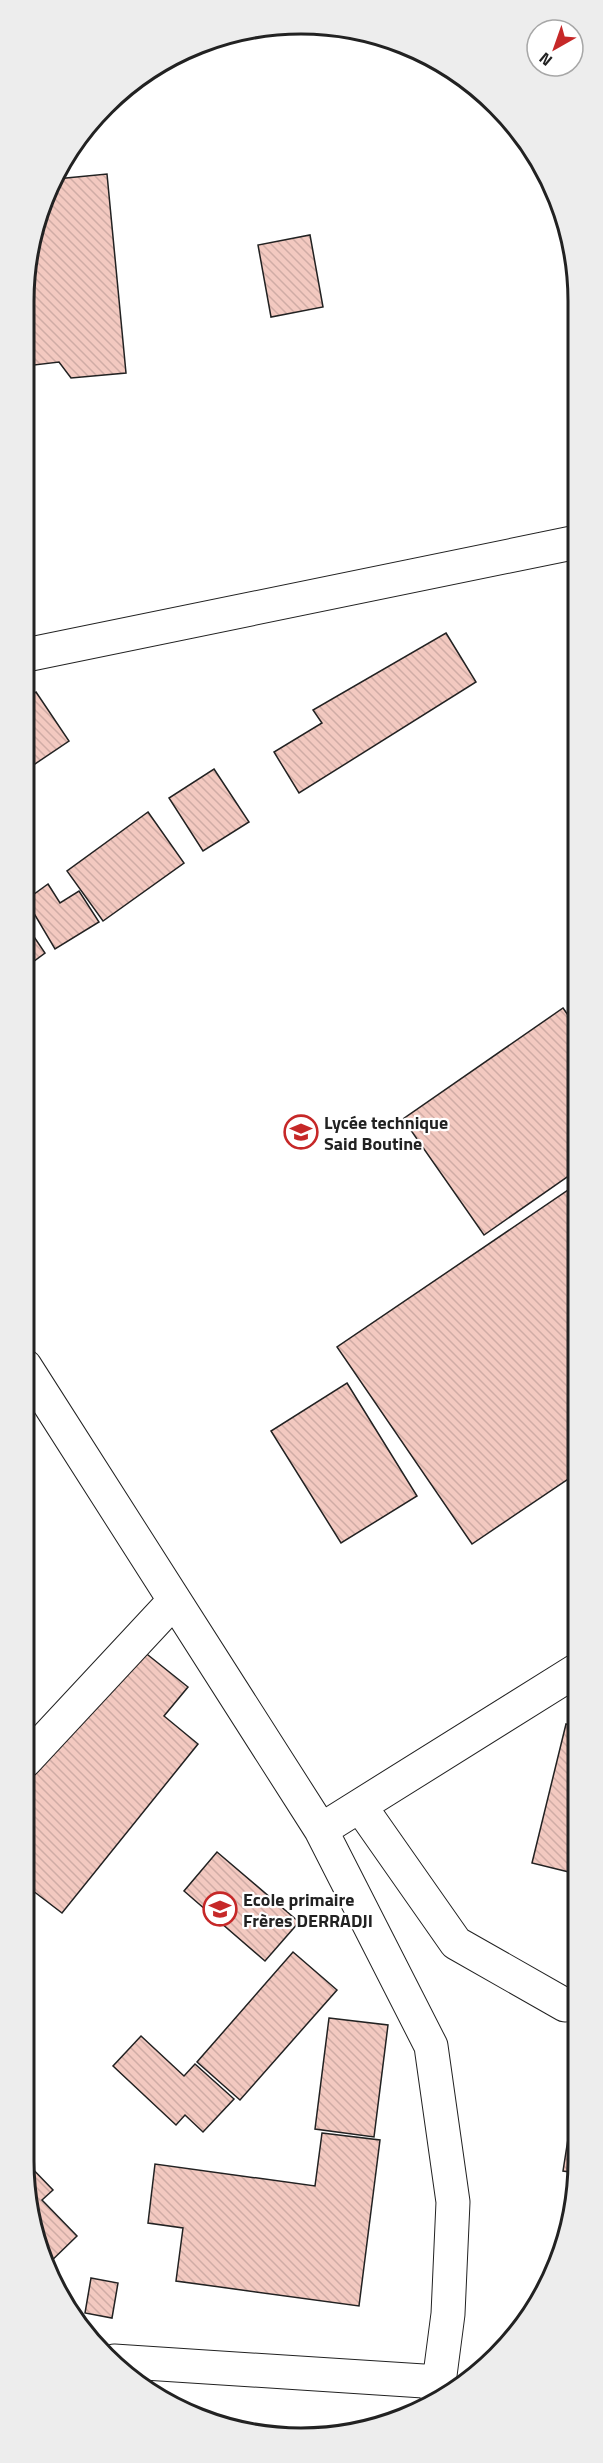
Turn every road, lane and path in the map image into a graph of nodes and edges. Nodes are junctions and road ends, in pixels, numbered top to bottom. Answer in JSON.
{"nodes":[{"id":1,"x":568,"y":544,"type":"edge"},
{"id":2,"x":34,"y":653,"type":"edge"},
{"id":3,"x":34,"y":1380,"type":"edge"},
{"id":4,"x":174,"y":1601,"type":"junction"},
{"id":5,"x":568,"y":1676,"type":"edge"},
{"id":6,"x":34,"y":1750,"type":"edge"},
{"id":7,"x":360,"y":1806,"type":"junction"},
{"id":8,"x":321,"y":1830,"type":"junction"},
{"id":9,"x":565,"y":2004,"type":"dead end"},
{"id":10,"x":125,"y":2362,"type":"edge"},
{"id":11,"x":438,"y":2390,"type":"edge"}],
"edges":[{"from":1,"to":2,"type":"street"},
{"from":3,"to":4,"type":"street"},
{"from":4,"to":6,"type":"street"},
{"from":4,"to":8,"type":"street"},
{"from":5,"to":7,"type":"street"},
{"from":7,"to":8,"type":"street"},
{"from":7,"to":9,"type":"street"},
{"from":8,"to":11,"type":"street"},
{"from":10,"to":11,"type":"street"}]}
